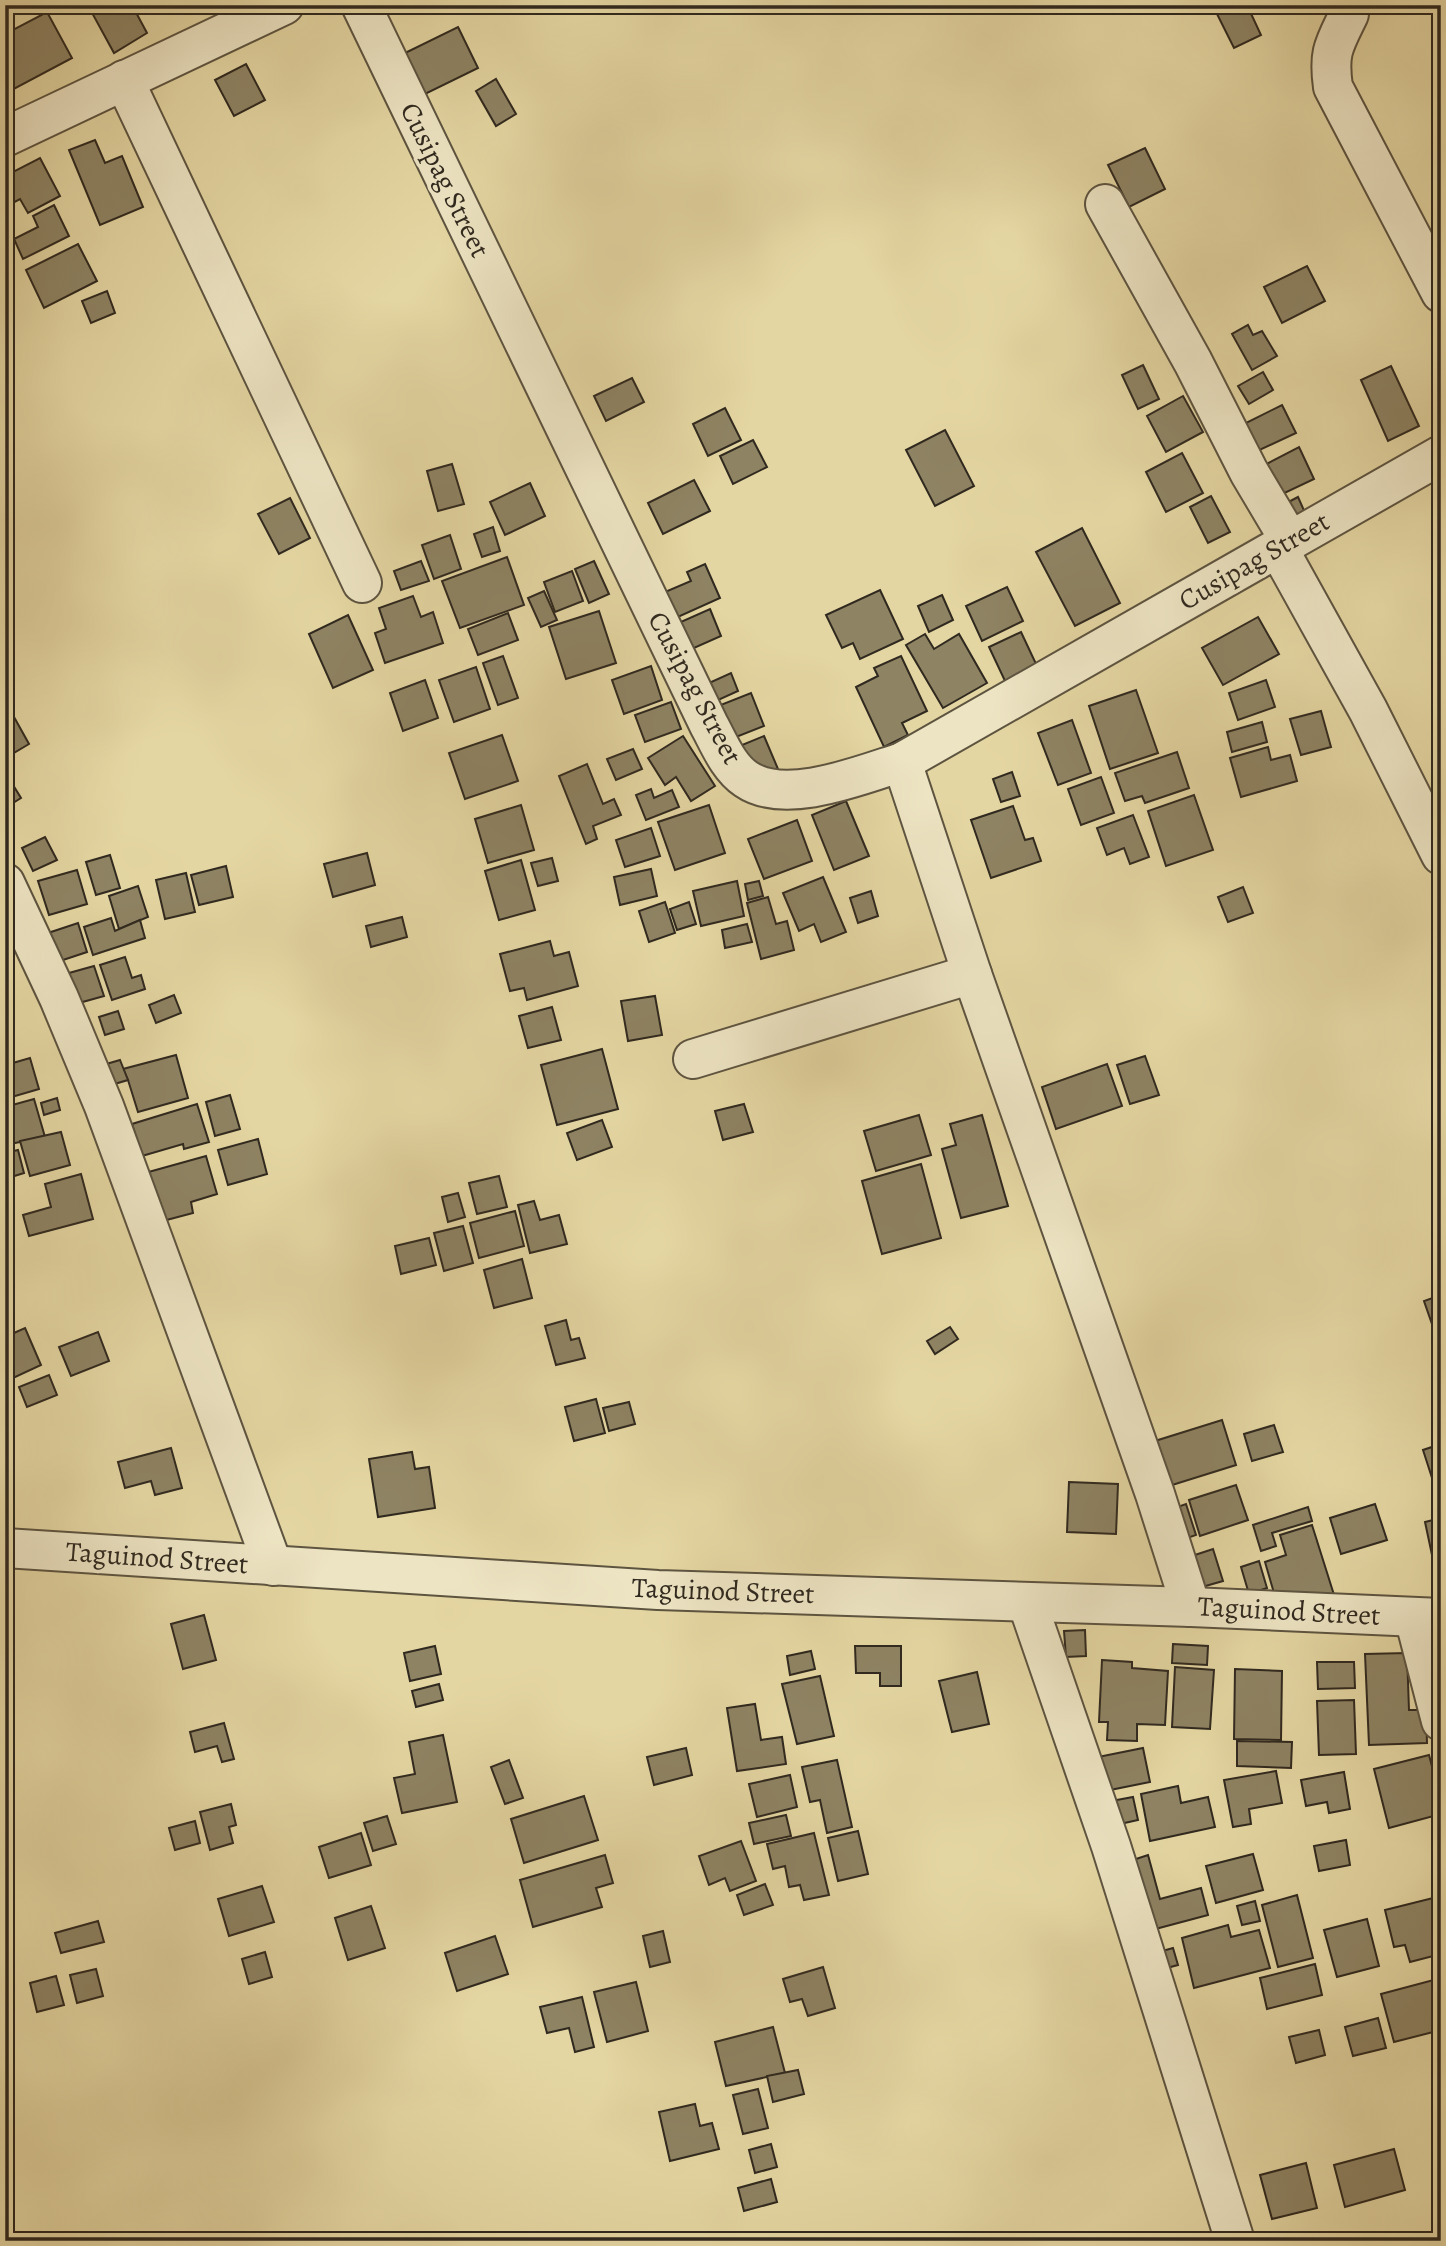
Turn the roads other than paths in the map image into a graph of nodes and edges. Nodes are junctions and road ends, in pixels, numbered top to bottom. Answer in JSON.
{"nodes":[{"id":1,"x":284,"y":5,"type":"edge"},
{"id":2,"x":361,"y":5,"type":"edge"},
{"id":3,"x":1349,"y":14,"type":"dead end"},
{"id":4,"x":124,"y":80,"type":"junction"},
{"id":5,"x":5,"y":137,"type":"edge"},
{"id":6,"x":1105,"y":204,"type":"dead end"},
{"id":7,"x":1441,"y":293,"type":"edge"},
{"id":8,"x":1441,"y":455,"type":"edge"},
{"id":9,"x":1284,"y":544,"type":"junction"},
{"id":10,"x":362,"y":583,"type":"dead end"},
{"id":11,"x":902,"y":762,"type":"junction"},
{"id":12,"x":1441,"y":855,"type":"edge"},
{"id":13,"x":5,"y":883,"type":"edge"},
{"id":14,"x":972,"y":974,"type":"junction"},
{"id":15,"x":692,"y":1059,"type":"dead end"},
{"id":16,"x":5,"y":1548,"type":"edge"},
{"id":17,"x":273,"y":1566,"type":"junction"},
{"id":18,"x":1027,"y":1602,"type":"junction"},
{"id":19,"x":1191,"y":1606,"type":"junction"},
{"id":20,"x":1427,"y":1617,"type":"edge"},
{"id":21,"x":1441,"y":1721,"type":"edge"},
{"id":22,"x":1235,"y":2241,"type":"edge"}],
"edges":[{"from":1,"to":4,"type":"street"},
{"from":2,"to":11,"type":"street","name":"Cusipag Street"},
{"from":3,"to":7,"type":"street"},
{"from":4,"to":5,"type":"street"},
{"from":4,"to":10,"type":"street"},
{"from":6,"to":9,"type":"street"},
{"from":8,"to":9,"type":"street","name":"Cusipag Street"},
{"from":9,"to":11,"type":"street","name":"Cusipag Street"},
{"from":9,"to":12,"type":"street"},
{"from":11,"to":14,"type":"street"},
{"from":13,"to":17,"type":"street"},
{"from":14,"to":15,"type":"street"},
{"from":14,"to":19,"type":"street"},
{"from":16,"to":17,"type":"street","name":"Taguinod Street"},
{"from":17,"to":18,"type":"street","name":"Taguinod Street"},
{"from":18,"to":19,"type":"street","name":"Taguinod Street"},
{"from":18,"to":22,"type":"street"},
{"from":19,"to":20,"type":"street","name":"Taguinod Street"},
{"from":20,"to":21,"type":"street"}]}
